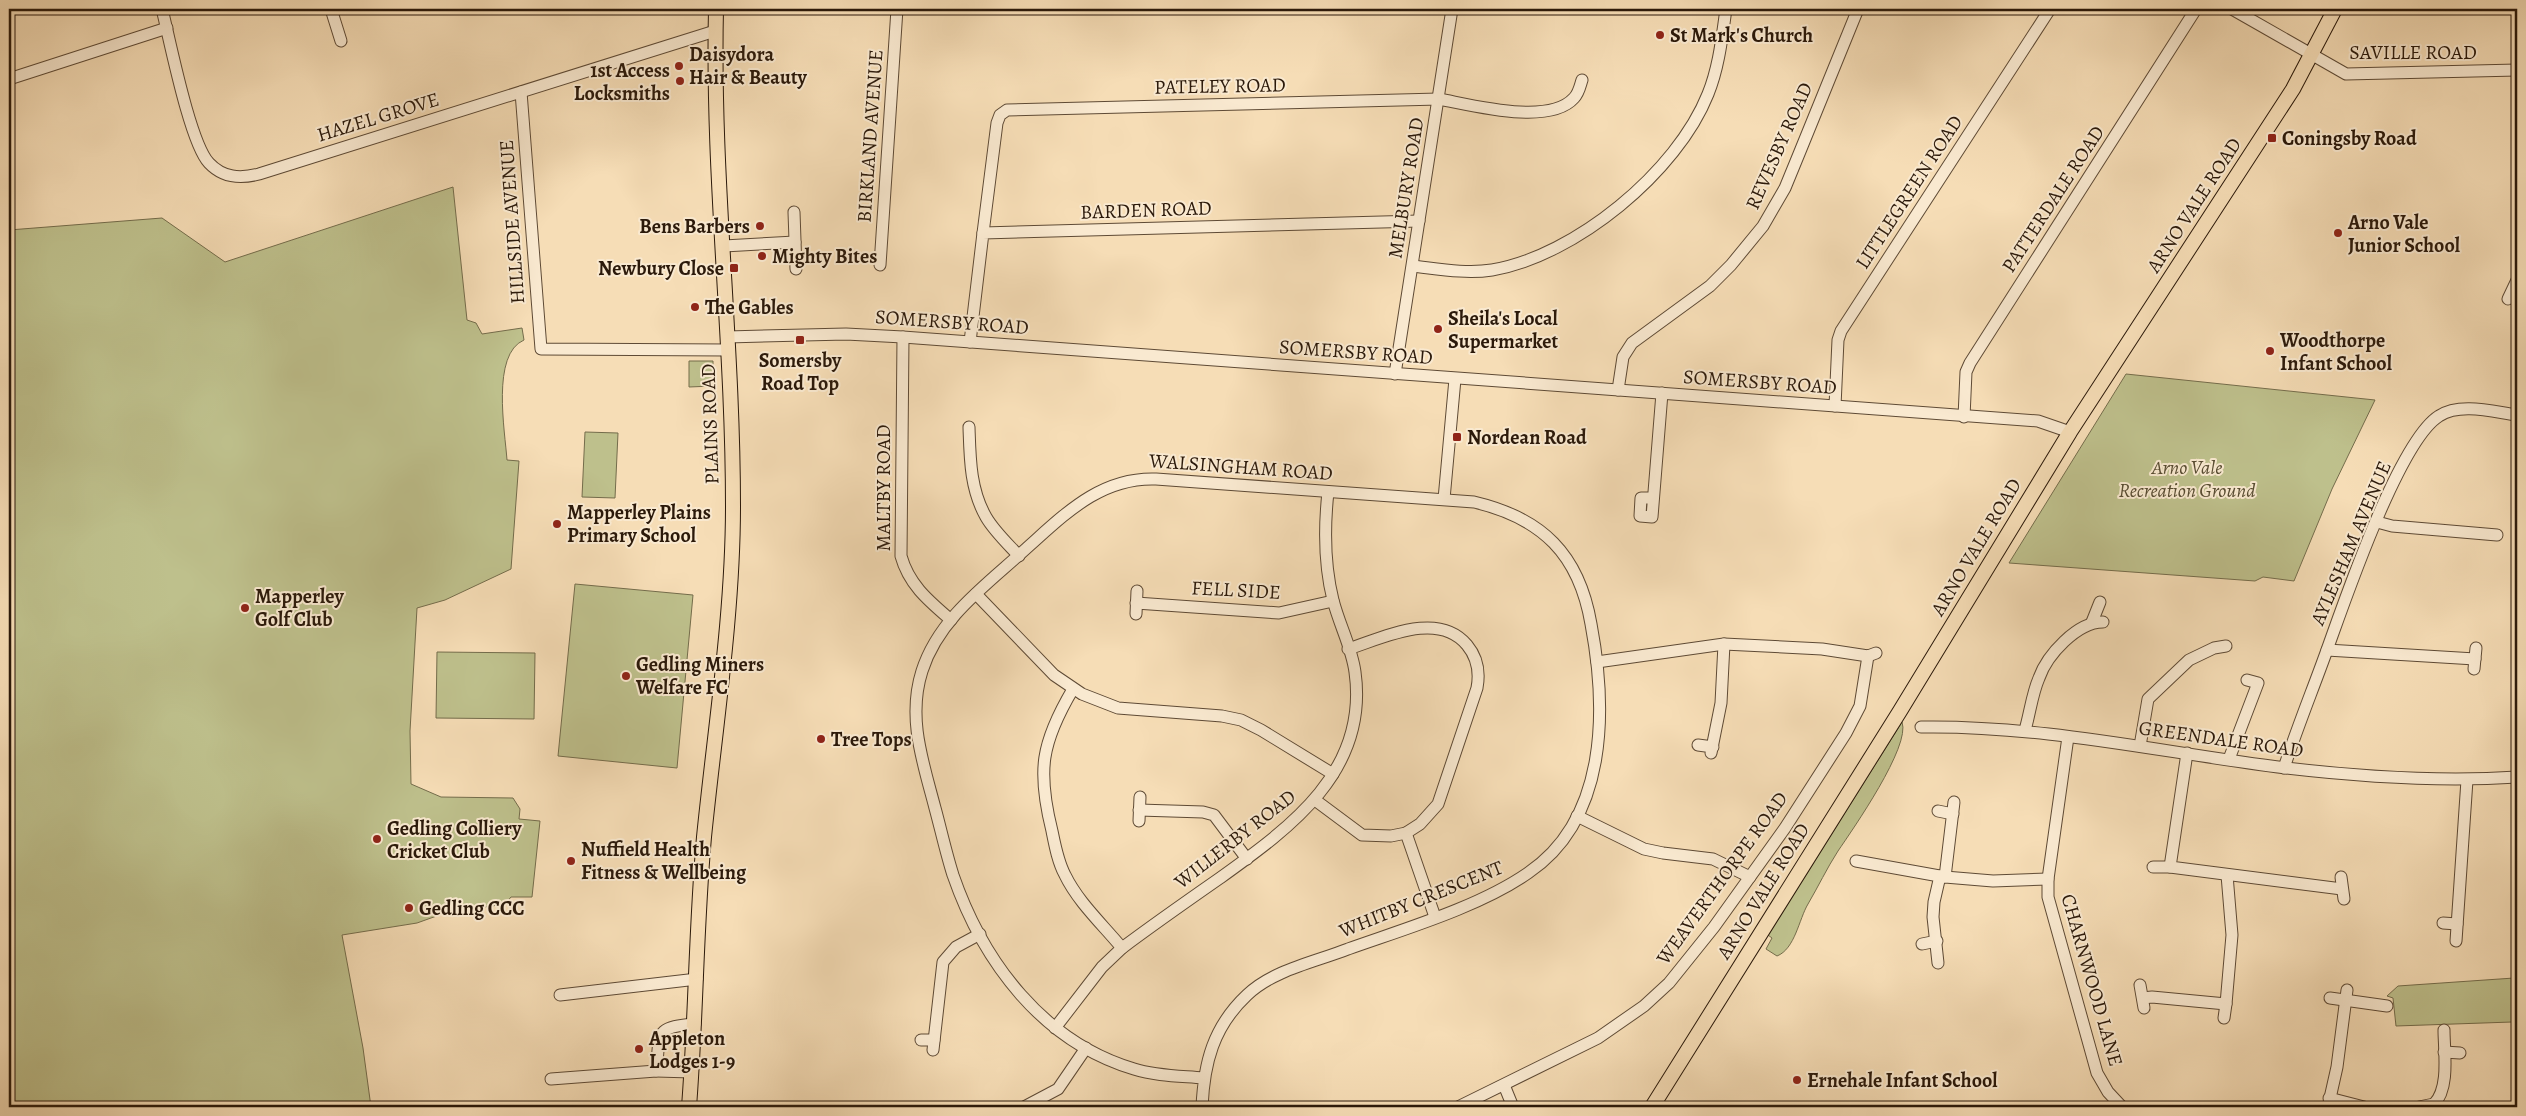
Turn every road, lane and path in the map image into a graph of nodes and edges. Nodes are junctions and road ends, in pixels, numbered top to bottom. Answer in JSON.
{"nodes":[{"id":1,"x":162,"y":9,"type":"edge"},
{"id":2,"x":331,"y":9,"type":"edge"},
{"id":3,"x":716,"y":9,"type":"edge"},
{"id":4,"x":897,"y":9,"type":"edge"},
{"id":5,"x":1452,"y":9,"type":"edge"},
{"id":6,"x":1726,"y":9,"type":"edge"},
{"id":7,"x":1858,"y":9,"type":"edge"},
{"id":8,"x":2050,"y":9,"type":"edge"},
{"id":9,"x":2196,"y":9,"type":"edge"},
{"id":10,"x":2232,"y":9,"type":"edge"},
{"id":11,"x":2335,"y":9,"type":"edge"},
{"id":12,"x":167,"y":28,"type":"junction"},
{"id":13,"x":716,"y":31,"type":"junction"},
{"id":14,"x":340,"y":40,"type":"dead end"},
{"id":15,"x":2312,"y":56,"type":"junction"},
{"id":16,"x":2517,"y":70,"type":"edge"},
{"id":17,"x":9,"y":79,"type":"edge"},
{"id":18,"x":1582,"y":80,"type":"dead end"},
{"id":19,"x":521,"y":92,"type":"junction"},
{"id":20,"x":1439,"y":99,"type":"junction"},
{"id":21,"x":794,"y":212,"type":"dead end"},
{"id":22,"x":1420,"y":221,"type":"junction"},
{"id":23,"x":983,"y":233,"type":"junction"},
{"id":24,"x":795,"y":242,"type":"junction"},
{"id":25,"x":724,"y":246,"type":"junction"},
{"id":26,"x":880,"y":265,"type":"dead end"},
{"id":27,"x":1413,"y":266,"type":"junction"},
{"id":28,"x":796,"y":269,"type":"dead end"},
{"id":29,"x":2517,"y":280,"type":"edge"},
{"id":30,"x":2508,"y":299,"type":"dead end"},
{"id":31,"x":903,"y":337,"type":"junction"},
{"id":32,"x":970,"y":342,"type":"junction"},
{"id":33,"x":728,"y":343,"type":"junction"},
{"id":34,"x":541,"y":349,"type":"joint"},
{"id":35,"x":1395,"y":374,"type":"junction"},
{"id":36,"x":1455,"y":379,"type":"junction"},
{"id":37,"x":1618,"y":390,"type":"junction"},
{"id":38,"x":1662,"y":393,"type":"junction"},
{"id":39,"x":1835,"y":406,"type":"junction"},
{"id":40,"x":2517,"y":415,"type":"edge"},
{"id":41,"x":1964,"y":416,"type":"junction"},
{"id":42,"x":969,"y":427,"type":"dead end"},
{"id":43,"x":2070,"y":432,"type":"junction"},
{"id":44,"x":1328,"y":492,"type":"junction"},
{"id":45,"x":1654,"y":498,"type":"dead end"},
{"id":46,"x":1444,"y":499,"type":"junction"},
{"id":47,"x":2377,"y":522,"type":"junction"},
{"id":48,"x":2497,"y":537,"type":"dead end"},
{"id":49,"x":1019,"y":556,"type":"junction"},
{"id":50,"x":976,"y":594,"type":"junction"},
{"id":51,"x":1333,"y":601,"type":"junction"},
{"id":52,"x":2100,"y":602,"type":"dead end"},
{"id":53,"x":1136,"y":603,"type":"dead end"},
{"id":54,"x":951,"y":620,"type":"junction"},
{"id":55,"x":1724,"y":644,"type":"junction"},
{"id":56,"x":1348,"y":648,"type":"junction"},
{"id":57,"x":2327,"y":650,"type":"junction"},
{"id":58,"x":2475,"y":659,"type":"dead end"},
{"id":59,"x":2216,"y":661,"type":"dead end"},
{"id":60,"x":1597,"y":662,"type":"junction"},
{"id":61,"x":2247,"y":680,"type":"dead end"},
{"id":62,"x":1073,"y":689,"type":"junction"},
{"id":63,"x":1921,"y":726,"type":"dead end"},
{"id":64,"x":2025,"y":730,"type":"junction"},
{"id":65,"x":2068,"y":736,"type":"junction"},
{"id":66,"x":1698,"y":745,"type":"dead end"},
{"id":67,"x":2140,"y":746,"type":"junction"},
{"id":68,"x":2187,"y":753,"type":"junction"},
{"id":69,"x":2229,"y":758,"type":"junction"},
{"id":70,"x":2284,"y":768,"type":"junction"},
{"id":71,"x":1333,"y":774,"type":"junction"},
{"id":72,"x":2517,"y":777,"type":"edge"},
{"id":73,"x":2467,"y":780,"type":"junction"},
{"id":74,"x":1140,"y":797,"type":"dead end"},
{"id":75,"x":1315,"y":800,"type":"junction"},
{"id":76,"x":1938,"y":812,"type":"dead end"},
{"id":77,"x":1577,"y":816,"type":"junction"},
{"id":78,"x":1406,"y":833,"type":"junction"},
{"id":79,"x":1247,"y":859,"type":"junction"},
{"id":80,"x":1856,"y":861,"type":"dead end"},
{"id":81,"x":2170,"y":867,"type":"junction"},
{"id":82,"x":2154,"y":868,"type":"dead end"},
{"id":83,"x":2228,"y":874,"type":"junction"},
{"id":84,"x":1750,"y":877,"type":"junction"},
{"id":85,"x":1942,"y":877,"type":"junction"},
{"id":86,"x":2341,"y":877,"type":"dead end"},
{"id":87,"x":2048,"y":879,"type":"junction"},
{"id":88,"x":1435,"y":917,"type":"junction"},
{"id":89,"x":2444,"y":923,"type":"dead end"},
{"id":90,"x":2457,"y":924,"type":"junction"},
{"id":91,"x":980,"y":934,"type":"junction"},
{"id":92,"x":1937,"y":941,"type":"junction"},
{"id":93,"x":2456,"y":941,"type":"dead end"},
{"id":94,"x":1922,"y":944,"type":"dead end"},
{"id":95,"x":1122,"y":948,"type":"junction"},
{"id":96,"x":1938,"y":963,"type":"dead end"},
{"id":97,"x":697,"y":979,"type":"junction"},
{"id":98,"x":2140,"y":985,"type":"dead end"},
{"id":99,"x":560,"y":995,"type":"dead end"},
{"id":100,"x":2346,"y":995,"type":"junction"},
{"id":101,"x":2330,"y":998,"type":"dead end"},
{"id":102,"x":2226,"y":1004,"type":"junction"},
{"id":103,"x":2387,"y":1006,"type":"dead end"},
{"id":104,"x":2224,"y":1018,"type":"dead end"},
{"id":105,"x":695,"y":1024,"type":"junction"},
{"id":106,"x":1056,"y":1028,"type":"junction"},
{"id":107,"x":2444,"y":1030,"type":"dead end"},
{"id":108,"x":921,"y":1040,"type":"dead end"},
{"id":109,"x":1086,"y":1048,"type":"junction"},
{"id":110,"x":2444,"y":1052,"type":"junction"},
{"id":111,"x":2460,"y":1053,"type":"dead end"},
{"id":112,"x":656,"y":1071,"type":"junction"},
{"id":113,"x":692,"y":1072,"type":"junction"},
{"id":114,"x":1203,"y":1078,"type":"junction"},
{"id":115,"x":551,"y":1079,"type":"dead end"},
{"id":116,"x":1504,"y":1085,"type":"junction"},
{"id":117,"x":2328,"y":1102,"type":"edge"},
{"id":118,"x":2116,"y":1105,"type":"edge"},
{"id":119,"x":689,"y":1107,"type":"edge"},
{"id":120,"x":1024,"y":1107,"type":"edge"},
{"id":121,"x":1202,"y":1107,"type":"edge"},
{"id":122,"x":1458,"y":1107,"type":"edge"},
{"id":123,"x":1513,"y":1107,"type":"edge"},
{"id":124,"x":1652,"y":1107,"type":"edge"},
{"id":125,"x":2364,"y":1107,"type":"edge"},
{"id":126,"x":2419,"y":1107,"type":"edge"}],
"edges":[{"from":1,"to":12,"type":"street","name":"HAZEL GROVE"},
{"from":2,"to":14,"type":"street"},
{"from":3,"to":13,"type":"main road","name":"PLAINS ROAD"},
{"from":4,"to":26,"type":"street","name":"BIRKLAND AVENUE"},
{"from":5,"to":20,"type":"street","name":"MELBURY ROAD"},
{"from":6,"to":27,"type":"street"},
{"from":7,"to":37,"type":"street","name":"REVESBY ROAD"},
{"from":8,"to":39,"type":"street","name":"LITTLEGREEN ROAD"},
{"from":9,"to":41,"type":"street","name":"PATTERDALE ROAD"},
{"from":10,"to":15,"type":"street"},
{"from":11,"to":15,"type":"main road","name":"ARNO VALE ROAD"},
{"from":12,"to":17,"type":"street"},
{"from":12,"to":19,"type":"street","name":"HAZEL GROVE"},
{"from":13,"to":19,"type":"street","name":"HAZEL GROVE"},
{"from":13,"to":25,"type":"main road","name":"PLAINS ROAD"},
{"from":15,"to":16,"type":"street","name":"SAVILLE ROAD"},
{"from":15,"to":43,"type":"main road","name":"ARNO VALE ROAD"},
{"from":18,"to":20,"type":"street","name":"PATELEY ROAD"},
{"from":19,"to":34,"type":"street","name":"HILLSIDE AVENUE"},
{"from":20,"to":22,"type":"street","name":"MELBURY ROAD"},
{"from":20,"to":23,"type":"street","name":"PATELEY ROAD"},
{"from":21,"to":24,"type":"street"},
{"from":22,"to":23,"type":"street","name":"BARDEN ROAD"},
{"from":22,"to":27,"type":"street","name":"MELBURY ROAD"},
{"from":23,"to":32,"type":"street"},
{"from":24,"to":25,"type":"street"},
{"from":24,"to":28,"type":"street"},
{"from":25,"to":33,"type":"main road","name":"PLAINS ROAD"},
{"from":27,"to":35,"type":"street","name":"MELBURY ROAD"},
{"from":29,"to":30,"type":"street"},
{"from":31,"to":32,"type":"street","name":"SOMERSBY ROAD"},
{"from":31,"to":33,"type":"street","name":"SOMERSBY ROAD"},
{"from":31,"to":54,"type":"street","name":"MALTBY ROAD"},
{"from":32,"to":35,"type":"street","name":"SOMERSBY ROAD"},
{"from":33,"to":34,"type":"street","name":"SOMERSBY ROAD"},
{"from":33,"to":97,"type":"main road","name":"PLAINS ROAD"},
{"from":35,"to":36,"type":"street","name":"SOMERSBY ROAD"},
{"from":36,"to":37,"type":"street","name":"SOMERSBY ROAD"},
{"from":36,"to":46,"type":"street"},
{"from":37,"to":38,"type":"street","name":"SOMERSBY ROAD"},
{"from":38,"to":39,"type":"street","name":"SOMERSBY ROAD"},
{"from":38,"to":45,"type":"street"},
{"from":39,"to":41,"type":"street","name":"SOMERSBY ROAD"},
{"from":40,"to":47,"type":"street","name":"AYLESHAM AVENUE"},
{"from":41,"to":43,"type":"street","name":"SOMERSBY ROAD"},
{"from":42,"to":49,"type":"street"},
{"from":43,"to":124,"type":"main road","name":"ARNO VALE ROAD"},
{"from":44,"to":46,"type":"street","name":"WALSINGHAM ROAD"},
{"from":44,"to":49,"type":"street","name":"WALSINGHAM ROAD"},
{"from":44,"to":51,"type":"street","name":"WILLERBY ROAD"},
{"from":46,"to":60,"type":"street","name":"WHITBY CRESCENT"},
{"from":47,"to":48,"type":"street"},
{"from":47,"to":57,"type":"street","name":"AYLESHAM AVENUE"},
{"from":49,"to":50,"type":"street","name":"WALSINGHAM ROAD"},
{"from":50,"to":54,"type":"street","name":"WALSINGHAM ROAD"},
{"from":50,"to":62,"type":"street"},
{"from":51,"to":53,"type":"street","name":"FELL SIDE"},
{"from":51,"to":56,"type":"street","name":"WILLERBY ROAD"},
{"from":52,"to":64,"type":"street"},
{"from":54,"to":91,"type":"street","name":"WALSINGHAM ROAD"},
{"from":55,"to":60,"type":"street","name":"WEAVERTHORPE ROAD"},
{"from":55,"to":66,"type":"street"},
{"from":55,"to":84,"type":"street","name":"WEAVERTHORPE ROAD"},
{"from":56,"to":71,"type":"street","name":"WILLERBY ROAD"},
{"from":56,"to":78,"type":"street"},
{"from":57,"to":58,"type":"street"},
{"from":57,"to":70,"type":"street","name":"AYLESHAM AVENUE"},
{"from":59,"to":67,"type":"street"},
{"from":60,"to":77,"type":"street","name":"WHITBY CRESCENT"},
{"from":61,"to":69,"type":"street"},
{"from":62,"to":71,"type":"street"},
{"from":62,"to":95,"type":"street"},
{"from":63,"to":64,"type":"street","name":"GREENDALE ROAD"},
{"from":64,"to":65,"type":"street","name":"GREENDALE ROAD"},
{"from":65,"to":67,"type":"street","name":"GREENDALE ROAD"},
{"from":65,"to":87,"type":"street","name":"CHARNWOOD LANE"},
{"from":67,"to":68,"type":"street","name":"GREENDALE ROAD"},
{"from":68,"to":69,"type":"street","name":"GREENDALE ROAD"},
{"from":68,"to":81,"type":"street"},
{"from":69,"to":70,"type":"street","name":"GREENDALE ROAD"},
{"from":70,"to":73,"type":"street","name":"GREENDALE ROAD"},
{"from":71,"to":75,"type":"street","name":"WILLERBY ROAD"},
{"from":72,"to":73,"type":"street","name":"GREENDALE ROAD"},
{"from":73,"to":90,"type":"street"},
{"from":74,"to":79,"type":"street"},
{"from":75,"to":78,"type":"street"},
{"from":75,"to":79,"type":"street","name":"WILLERBY ROAD"},
{"from":76,"to":85,"type":"street"},
{"from":77,"to":84,"type":"street"},
{"from":77,"to":88,"type":"street","name":"WHITBY CRESCENT"},
{"from":78,"to":88,"type":"street"},
{"from":79,"to":95,"type":"street","name":"WILLERBY ROAD"},
{"from":80,"to":85,"type":"street"},
{"from":81,"to":82,"type":"street"},
{"from":81,"to":83,"type":"street"},
{"from":83,"to":86,"type":"street"},
{"from":83,"to":102,"type":"street"},
{"from":84,"to":116,"type":"street","name":"WEAVERTHORPE ROAD"},
{"from":85,"to":87,"type":"street"},
{"from":85,"to":92,"type":"street"},
{"from":87,"to":118,"type":"street","name":"CHARNWOOD LANE"},
{"from":88,"to":114,"type":"street","name":"WHITBY CRESCENT"},
{"from":89,"to":90,"type":"street"},
{"from":90,"to":93,"type":"street"},
{"from":91,"to":106,"type":"street","name":"WALSINGHAM ROAD"},
{"from":91,"to":108,"type":"street"},
{"from":92,"to":94,"type":"street"},
{"from":92,"to":96,"type":"street"},
{"from":95,"to":106,"type":"street","name":"WILLERBY ROAD"},
{"from":97,"to":99,"type":"street"},
{"from":97,"to":105,"type":"main road","name":"PLAINS ROAD"},
{"from":98,"to":102,"type":"street"},
{"from":100,"to":101,"type":"street"},
{"from":100,"to":103,"type":"street"},
{"from":100,"to":117,"type":"street"},
{"from":102,"to":104,"type":"street"},
{"from":105,"to":112,"type":"street"},
{"from":105,"to":113,"type":"main road","name":"PLAINS ROAD"},
{"from":106,"to":109,"type":"street","name":"WALSINGHAM ROAD"},
{"from":107,"to":110,"type":"street"},
{"from":109,"to":114,"type":"street","name":"WALSINGHAM ROAD"},
{"from":109,"to":120,"type":"street"},
{"from":110,"to":111,"type":"street"},
{"from":110,"to":126,"type":"street"},
{"from":112,"to":113,"type":"street"},
{"from":112,"to":115,"type":"street"},
{"from":113,"to":119,"type":"main road","name":"PLAINS ROAD"},
{"from":114,"to":121,"type":"street","name":"WHITBY CRESCENT"},
{"from":116,"to":122,"type":"street","name":"WEAVERTHORPE ROAD"},
{"from":116,"to":123,"type":"street"},
{"from":117,"to":125,"type":"street"}]}
